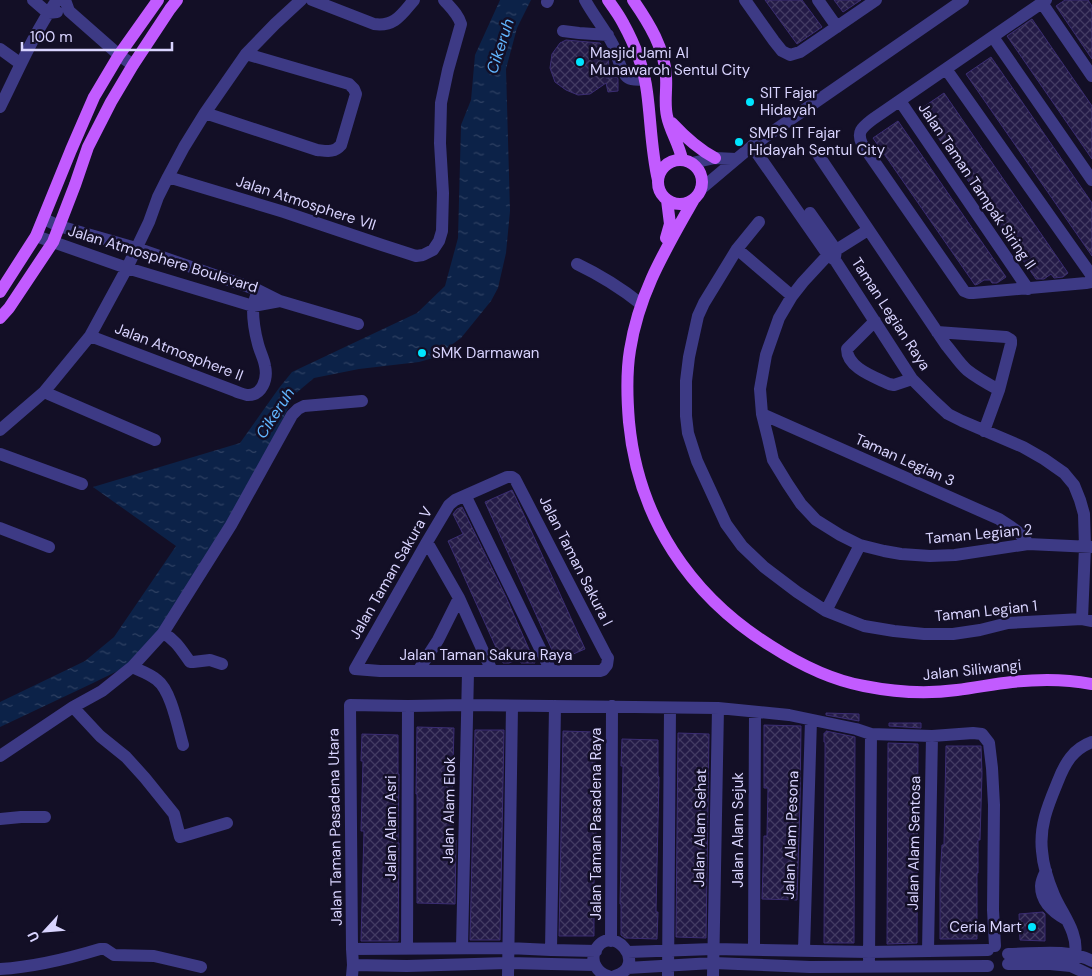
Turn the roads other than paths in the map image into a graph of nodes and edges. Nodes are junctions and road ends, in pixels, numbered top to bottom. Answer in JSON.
{"nodes":[{"id":1,"x":33,"y":0,"type":"edge"},
{"id":2,"x":57,"y":0,"type":"edge"},
{"id":3,"x":158,"y":0,"type":"edge"},
{"id":4,"x":177,"y":0,"type":"edge"},
{"id":5,"x":301,"y":0,"type":"edge"},
{"id":6,"x":312,"y":0,"type":"edge"},
{"id":7,"x":414,"y":0,"type":"edge"},
{"id":8,"x":444,"y":0,"type":"edge"},
{"id":9,"x":585,"y":0,"type":"edge"},
{"id":10,"x":608,"y":0,"type":"edge"},
{"id":11,"x":633,"y":0,"type":"edge"},
{"id":12,"x":745,"y":0,"type":"edge"},
{"id":13,"x":818,"y":0,"type":"edge"},
{"id":14,"x":876,"y":0,"type":"edge"},
{"id":15,"x":963,"y":0,"type":"edge"},
{"id":16,"x":1044,"y":1,"type":"edge"},
{"id":17,"x":67,"y":6,"type":"edge"},
{"id":18,"x":48,"y":13,"type":"junction"},
{"id":19,"x":836,"y":27,"type":"junction"},
{"id":20,"x":563,"y":30,"type":"dead end"},
{"id":21,"x":608,"y":34,"type":"junction"},
{"id":22,"x":993,"y":37,"type":"junction"},
{"id":23,"x":0,"y":49,"type":"edge"},
{"id":24,"x":246,"y":54,"type":"junction"},
{"id":25,"x":119,"y":55,"type":"junction"},
{"id":26,"x":21,"y":64,"type":"junction"},
{"id":27,"x":133,"y":65,"type":"junction"},
{"id":28,"x":946,"y":69,"type":"junction"},
{"id":29,"x":1092,"y":76,"type":"edge"},
{"id":30,"x":645,"y":80,"type":"junction"},
{"id":31,"x":900,"y":101,"type":"junction"},
{"id":32,"x":0,"y":107,"type":"edge"},
{"id":33,"x":205,"y":114,"type":"junction"},
{"id":34,"x":667,"y":117,"type":"junction"},
{"id":35,"x":756,"y":144,"type":"junction"},
{"id":36,"x":815,"y":150,"type":"dead end"},
{"id":37,"x":715,"y":158,"type":"junction"},
{"id":38,"x":736,"y":159,"type":"junction"},
{"id":39,"x":687,"y":161,"type":"junction"},
{"id":40,"x":168,"y":177,"type":"junction"},
{"id":41,"x":658,"y":180,"type":"junction"},
{"id":42,"x":1092,"y":180,"type":"edge"},
{"id":43,"x":697,"y":194,"type":"junction"},
{"id":44,"x":667,"y":200,"type":"junction"},
{"id":45,"x":44,"y":219,"type":"junction"},
{"id":46,"x":758,"y":222,"type":"dead end"},
{"id":47,"x":59,"y":226,"type":"junction"},
{"id":48,"x":868,"y":230,"type":"junction"},
{"id":49,"x":36,"y":236,"type":"junction"},
{"id":50,"x":53,"y":242,"type":"junction"},
{"id":51,"x":136,"y":248,"type":"junction"},
{"id":52,"x":737,"y":249,"type":"junction"},
{"id":53,"x":833,"y":255,"type":"junction"},
{"id":54,"x":661,"y":257,"type":"junction"},
{"id":55,"x":577,"y":264,"type":"dead end"},
{"id":56,"x":127,"y":268,"type":"junction"},
{"id":57,"x":1092,"y":276,"type":"edge"},
{"id":58,"x":1092,"y":282,"type":"edge"},
{"id":59,"x":1028,"y":289,"type":"junction"},
{"id":60,"x":258,"y":290,"type":"junction"},
{"id":61,"x":0,"y":292,"type":"edge"},
{"id":62,"x":792,"y":296,"type":"junction"},
{"id":63,"x":280,"y":301,"type":"junction"},
{"id":64,"x":641,"y":304,"type":"junction"},
{"id":65,"x":253,"y":306,"type":"junction"},
{"id":66,"x":0,"y":318,"type":"edge"},
{"id":67,"x":875,"y":321,"type":"junction"},
{"id":68,"x":358,"y":324,"type":"dead end"},
{"id":69,"x":937,"y":332,"type":"junction"},
{"id":70,"x":90,"y":336,"type":"junction"},
{"id":71,"x":912,"y":379,"type":"junction"},
{"id":72,"x":999,"y":390,"type":"junction"},
{"id":73,"x":44,"y":392,"type":"junction"},
{"id":74,"x":362,"y":401,"type":"dead end"},
{"id":75,"x":762,"y":414,"type":"junction"},
{"id":76,"x":0,"y":430,"type":"edge"},
{"id":77,"x":984,"y":431,"type":"junction"},
{"id":78,"x":155,"y":440,"type":"dead end"},
{"id":79,"x":0,"y":454,"type":"edge"},
{"id":80,"x":515,"y":479,"type":"joint"},
{"id":81,"x":82,"y":484,"type":"dead end"},
{"id":82,"x":466,"y":496,"type":"junction"},
{"id":83,"x":0,"y":528,"type":"edge"},
{"id":84,"x":427,"y":542,"type":"junction"},
{"id":85,"x":1028,"y":544,"type":"junction"},
{"id":86,"x":860,"y":545,"type":"junction"},
{"id":87,"x":49,"y":547,"type":"dead end"},
{"id":88,"x":1089,"y":547,"type":"edge"},
{"id":89,"x":458,"y":598,"type":"junction"},
{"id":90,"x":826,"y":611,"type":"junction"},
{"id":91,"x":1087,"y":620,"type":"edge"},
{"id":92,"x":163,"y":633,"type":"junction"},
{"id":93,"x":608,"y":658,"type":"joint"},
{"id":94,"x":222,"y":664,"type":"dead end"},
{"id":95,"x":132,"y":668,"type":"junction"},
{"id":96,"x":355,"y":669,"type":"joint"},
{"id":97,"x":492,"y":670,"type":"junction"},
{"id":98,"x":418,"y":671,"type":"junction"},
{"id":99,"x":552,"y":671,"type":"junction"},
{"id":100,"x":468,"y":672,"type":"junction"},
{"id":101,"x":1092,"y":684,"type":"edge"},
{"id":102,"x":467,"y":705,"type":"junction"},
{"id":103,"x":408,"y":706,"type":"junction"},
{"id":104,"x":512,"y":706,"type":"junction"},
{"id":105,"x":555,"y":706,"type":"junction"},
{"id":106,"x":612,"y":706,"type":"junction"},
{"id":107,"x":73,"y":707,"type":"junction"},
{"id":108,"x":670,"y":708,"type":"junction"},
{"id":109,"x":718,"y":708,"type":"junction"},
{"id":110,"x":755,"y":712,"type":"junction"},
{"id":111,"x":811,"y":720,"type":"junction"},
{"id":112,"x":871,"y":734,"type":"junction"},
{"id":113,"x":932,"y":736,"type":"junction"},
{"id":114,"x":1092,"y":742,"type":"edge"},
{"id":115,"x":183,"y":745,"type":"dead end"},
{"id":116,"x":0,"y":756,"type":"edge"},
{"id":117,"x":45,"y":817,"type":"dead end"},
{"id":118,"x":0,"y":819,"type":"edge"},
{"id":119,"x":227,"y":823,"type":"dead end"},
{"id":120,"x":611,"y":941,"type":"junction"},
{"id":121,"x":462,"y":948,"type":"junction"},
{"id":122,"x":508,"y":948,"type":"junction"},
{"id":123,"x":991,"y":948,"type":"junction"},
{"id":124,"x":352,"y":949,"type":"junction"},
{"id":125,"x":407,"y":949,"type":"junction"},
{"id":126,"x":713,"y":949,"type":"junction"},
{"id":127,"x":754,"y":949,"type":"junction"},
{"id":128,"x":551,"y":950,"type":"junction"},
{"id":129,"x":804,"y":950,"type":"junction"},
{"id":130,"x":596,"y":951,"type":"junction"},
{"id":131,"x":668,"y":951,"type":"junction"},
{"id":132,"x":928,"y":951,"type":"junction"},
{"id":133,"x":628,"y":952,"type":"junction"},
{"id":134,"x":869,"y":952,"type":"junction"},
{"id":135,"x":1008,"y":959,"type":"junction"},
{"id":136,"x":1073,"y":960,"type":"junction"},
{"id":137,"x":1092,"y":961,"type":"edge"},
{"id":138,"x":713,"y":962,"type":"junction"},
{"id":139,"x":595,"y":965,"type":"junction"},
{"id":140,"x":201,"y":967,"type":"dead end"},
{"id":141,"x":626,"y":968,"type":"junction"},
{"id":142,"x":0,"y":969,"type":"edge"},
{"id":143,"x":462,"y":970,"type":"edge"},
{"id":144,"x":508,"y":970,"type":"edge"},
{"id":145,"x":550,"y":970,"type":"edge"},
{"id":146,"x":756,"y":970,"type":"edge"},
{"id":147,"x":353,"y":971,"type":"edge"},
{"id":148,"x":407,"y":971,"type":"edge"},
{"id":149,"x":668,"y":971,"type":"edge"},
{"id":150,"x":992,"y":971,"type":"edge"},
{"id":151,"x":810,"y":972,"type":"edge"},
{"id":152,"x":868,"y":972,"type":"edge"},
{"id":153,"x":927,"y":972,"type":"edge"},
{"id":154,"x":608,"y":976,"type":"edge"},
{"id":155,"x":615,"y":976,"type":"edge"},
{"id":156,"x":713,"y":976,"type":"edge"},
{"id":157,"x":1092,"y":976,"type":"edge"}],
"edges":[{"from":1,"to":18,"type":"street"},
{"from":2,"to":18,"type":"street"},
{"from":3,"to":25,"type":"main road"},
{"from":4,"to":27,"type":"main road"},
{"from":5,"to":24,"type":"street"},
{"from":6,"to":7,"type":"street"},
{"from":8,"to":40,"type":"street","name":"Jalan Atmosphere VII"},
{"from":9,"to":21,"type":"street"},
{"from":10,"to":30,"type":"main road"},
{"from":11,"to":34,"type":"main road"},
{"from":12,"to":19,"type":"street"},
{"from":13,"to":19,"type":"street"},
{"from":14,"to":19,"type":"street"},
{"from":15,"to":35,"type":"street"},
{"from":16,"to":22,"type":"street"},
{"from":16,"to":29,"type":"street"},
{"from":17,"to":18,"type":"street"},
{"from":17,"to":25,"type":"street"},
{"from":18,"to":26,"type":"street"},
{"from":20,"to":21,"type":"street"},
{"from":21,"to":30,"type":"street"},
{"from":22,"to":28,"type":"street"},
{"from":22,"to":42,"type":"street"},
{"from":23,"to":26,"type":"street"},
{"from":24,"to":33,"type":"street"},
{"from":24,"to":33,"type":"street"},
{"from":25,"to":27,"type":"street"},
{"from":25,"to":45,"type":"main road"},
{"from":26,"to":32,"type":"street"},
{"from":27,"to":47,"type":"main road"},
{"from":28,"to":31,"type":"street"},
{"from":28,"to":57,"type":"street"},
{"from":30,"to":41,"type":"main road"},
{"from":31,"to":59,"type":"street","name":"Jalan Taman Tampak Siring II"},
{"from":31,"to":59,"type":"street"},
{"from":33,"to":40,"type":"street"},
{"from":34,"to":37,"type":"main road"},
{"from":34,"to":39,"type":"main road"},
{"from":35,"to":38,"type":"street"},
{"from":35,"to":53,"type":"street","name":"Taman Legian Raya"},
{"from":36,"to":48,"type":"street"},
{"from":37,"to":38,"type":"street"},
{"from":37,"to":39,"type":"street"},
{"from":38,"to":43,"type":"street"},
{"from":39,"to":41,"type":"main road"},
{"from":39,"to":43,"type":"main road"},
{"from":40,"to":51,"type":"street"},
{"from":41,"to":44,"type":"main road"},
{"from":43,"to":44,"type":"main road"},
{"from":43,"to":54,"type":"main road","name":"Jalan Siliwangi"},
{"from":44,"to":54,"type":"main road","name":"Jalan Siliwangi"},
{"from":45,"to":47,"type":"street","name":"Jalan Atmosphere Boulevard"},
{"from":45,"to":49,"type":"main road"},
{"from":46,"to":52,"type":"street","name":"Taman Legian 1"},
{"from":47,"to":50,"type":"main road"},
{"from":47,"to":51,"type":"street","name":"Jalan Atmosphere Boulevard"},
{"from":48,"to":53,"type":"street","name":"Taman Legian 2"},
{"from":48,"to":69,"type":"street"},
{"from":49,"to":50,"type":"street","name":"Jalan Atmosphere Boulevard"},
{"from":49,"to":61,"type":"main road"},
{"from":50,"to":56,"type":"street","name":"Jalan Atmosphere Boulevard"},
{"from":50,"to":66,"type":"main road"},
{"from":51,"to":56,"type":"street"},
{"from":51,"to":60,"type":"street","name":"Jalan Atmosphere Boulevard"},
{"from":52,"to":62,"type":"street"},
{"from":52,"to":90,"type":"street","name":"Taman Legian 1"},
{"from":53,"to":62,"type":"street","name":"Taman Legian 2"},
{"from":53,"to":67,"type":"street","name":"Taman Legian Raya"},
{"from":54,"to":64,"type":"main road","name":"Jalan Siliwangi"},
{"from":55,"to":64,"type":"street"},
{"from":56,"to":65,"type":"street","name":"Jalan Atmosphere Boulevard"},
{"from":56,"to":70,"type":"street"},
{"from":58,"to":59,"type":"street"},
{"from":60,"to":63,"type":"street","name":"Jalan Atmosphere Boulevard"},
{"from":60,"to":65,"type":"street"},
{"from":62,"to":75,"type":"street","name":"Taman Legian 2"},
{"from":63,"to":65,"type":"street","name":"Jalan Atmosphere Boulevard"},
{"from":63,"to":68,"type":"street","name":"Jalan Atmosphere Boulevard"},
{"from":64,"to":101,"type":"main road","name":"Jalan Siliwangi"},
{"from":65,"to":70,"type":"street","name":"Jalan Atmosphere II"},
{"from":67,"to":71,"type":"street","name":"Taman Legian Raya"},
{"from":67,"to":71,"type":"street"},
{"from":69,"to":72,"type":"street"},
{"from":69,"to":72,"type":"street"},
{"from":70,"to":73,"type":"street"},
{"from":71,"to":77,"type":"street","name":"Taman Legian Raya"},
{"from":72,"to":77,"type":"street"},
{"from":73,"to":76,"type":"street"},
{"from":73,"to":78,"type":"street"},
{"from":74,"to":92,"type":"street"},
{"from":75,"to":85,"type":"street","name":"Taman Legian 3"},
{"from":75,"to":86,"type":"street","name":"Taman Legian 2"},
{"from":77,"to":88,"type":"street","name":"Taman Legian Raya"},
{"from":79,"to":81,"type":"street"},
{"from":80,"to":82,"type":"street","name":"Jalan Taman Sakura V"},
{"from":80,"to":93,"type":"street","name":"Jalan Taman Sakura I"},
{"from":82,"to":84,"type":"street","name":"Jalan Taman Sakura V"},
{"from":82,"to":99,"type":"street"},
{"from":83,"to":87,"type":"street"},
{"from":84,"to":89,"type":"street"},
{"from":84,"to":96,"type":"street","name":"Jalan Taman Sakura V"},
{"from":85,"to":86,"type":"street","name":"Taman Legian 2"},
{"from":85,"to":88,"type":"street","name":"Taman Legian 2"},
{"from":86,"to":90,"type":"street"},
{"from":88,"to":91,"type":"street","name":"Taman Legian Raya"},
{"from":89,"to":97,"type":"street"},
{"from":89,"to":98,"type":"street"},
{"from":90,"to":91,"type":"street","name":"Taman Legian 1"},
{"from":92,"to":94,"type":"street"},
{"from":92,"to":95,"type":"street"},
{"from":93,"to":99,"type":"street","name":"Jalan Taman Sakura Raya"},
{"from":95,"to":107,"type":"street"},
{"from":95,"to":115,"type":"street"},
{"from":96,"to":98,"type":"street","name":"Jalan Taman Sakura Raya"},
{"from":97,"to":99,"type":"street","name":"Jalan Taman Sakura Raya"},
{"from":97,"to":100,"type":"street","name":"Jalan Taman Sakura Raya"},
{"from":98,"to":100,"type":"street","name":"Jalan Taman Sakura Raya"},
{"from":100,"to":102,"type":"street","name":"Jalan Alam Elok"},
{"from":102,"to":103,"type":"street"},
{"from":102,"to":104,"type":"street"},
{"from":102,"to":121,"type":"street","name":"Jalan Alam Elok"},
{"from":103,"to":124,"type":"street","name":"Jalan Taman Pasadena Utara"},
{"from":103,"to":125,"type":"street","name":"Jalan Alam Asri"},
{"from":104,"to":105,"type":"street"},
{"from":104,"to":122,"type":"street"},
{"from":105,"to":106,"type":"street"},
{"from":105,"to":128,"type":"street"},
{"from":106,"to":108,"type":"street"},
{"from":106,"to":120,"type":"street","name":"Jalan Taman Pasadena Raya"},
{"from":107,"to":116,"type":"street"},
{"from":107,"to":119,"type":"street"},
{"from":108,"to":109,"type":"street"},
{"from":108,"to":131,"type":"street"},
{"from":109,"to":110,"type":"street"},
{"from":109,"to":126,"type":"street","name":"Jalan Alam Sehat"},
{"from":110,"to":111,"type":"street"},
{"from":110,"to":127,"type":"street","name":"Jalan Alam Sejuk"},
{"from":111,"to":112,"type":"street"},
{"from":111,"to":129,"type":"street","name":"Jalan Alam Pesona"},
{"from":112,"to":113,"type":"street"},
{"from":112,"to":134,"type":"street"},
{"from":113,"to":123,"type":"street"},
{"from":113,"to":132,"type":"street","name":"Jalan Alam Sentosa"},
{"from":114,"to":136,"type":"street"},
{"from":117,"to":118,"type":"street"},
{"from":120,"to":130,"type":"street"},
{"from":120,"to":133,"type":"street"},
{"from":121,"to":122,"type":"street"},
{"from":121,"to":125,"type":"street"},
{"from":122,"to":128,"type":"street"},
{"from":122,"to":144,"type":"street"},
{"from":123,"to":132,"type":"street"},
{"from":123,"to":135,"type":"street"},
{"from":123,"to":150,"type":"street"},
{"from":124,"to":125,"type":"street"},
{"from":124,"to":147,"type":"street","name":"Jalan Taman Pasadena Utara"},
{"from":126,"to":127,"type":"street"},
{"from":126,"to":131,"type":"street"},
{"from":126,"to":138,"type":"street","name":"Jalan Alam Sehat"},
{"from":127,"to":129,"type":"street"},
{"from":128,"to":130,"type":"street"},
{"from":129,"to":134,"type":"street"},
{"from":130,"to":139,"type":"street"},
{"from":131,"to":133,"type":"street"},
{"from":131,"to":149,"type":"street"},
{"from":132,"to":134,"type":"street"},
{"from":133,"to":141,"type":"street"},
{"from":134,"to":152,"type":"street"},
{"from":135,"to":136,"type":"street"},
{"from":135,"to":150,"type":"street"},
{"from":136,"to":137,"type":"street"},
{"from":136,"to":157,"type":"street"},
{"from":138,"to":146,"type":"street"},
{"from":138,"to":149,"type":"street"},
{"from":138,"to":156,"type":"street","name":"Jalan Alam Sehat"},
{"from":139,"to":145,"type":"street"},
{"from":139,"to":154,"type":"street"},
{"from":140,"to":142,"type":"street"},
{"from":141,"to":149,"type":"street"},
{"from":141,"to":155,"type":"street"},
{"from":143,"to":144,"type":"street"},
{"from":143,"to":148,"type":"street"},
{"from":144,"to":145,"type":"street"},
{"from":146,"to":151,"type":"street"},
{"from":147,"to":148,"type":"street"},
{"from":150,"to":153,"type":"street"},
{"from":151,"to":152,"type":"street"},
{"from":152,"to":153,"type":"street"}]}
